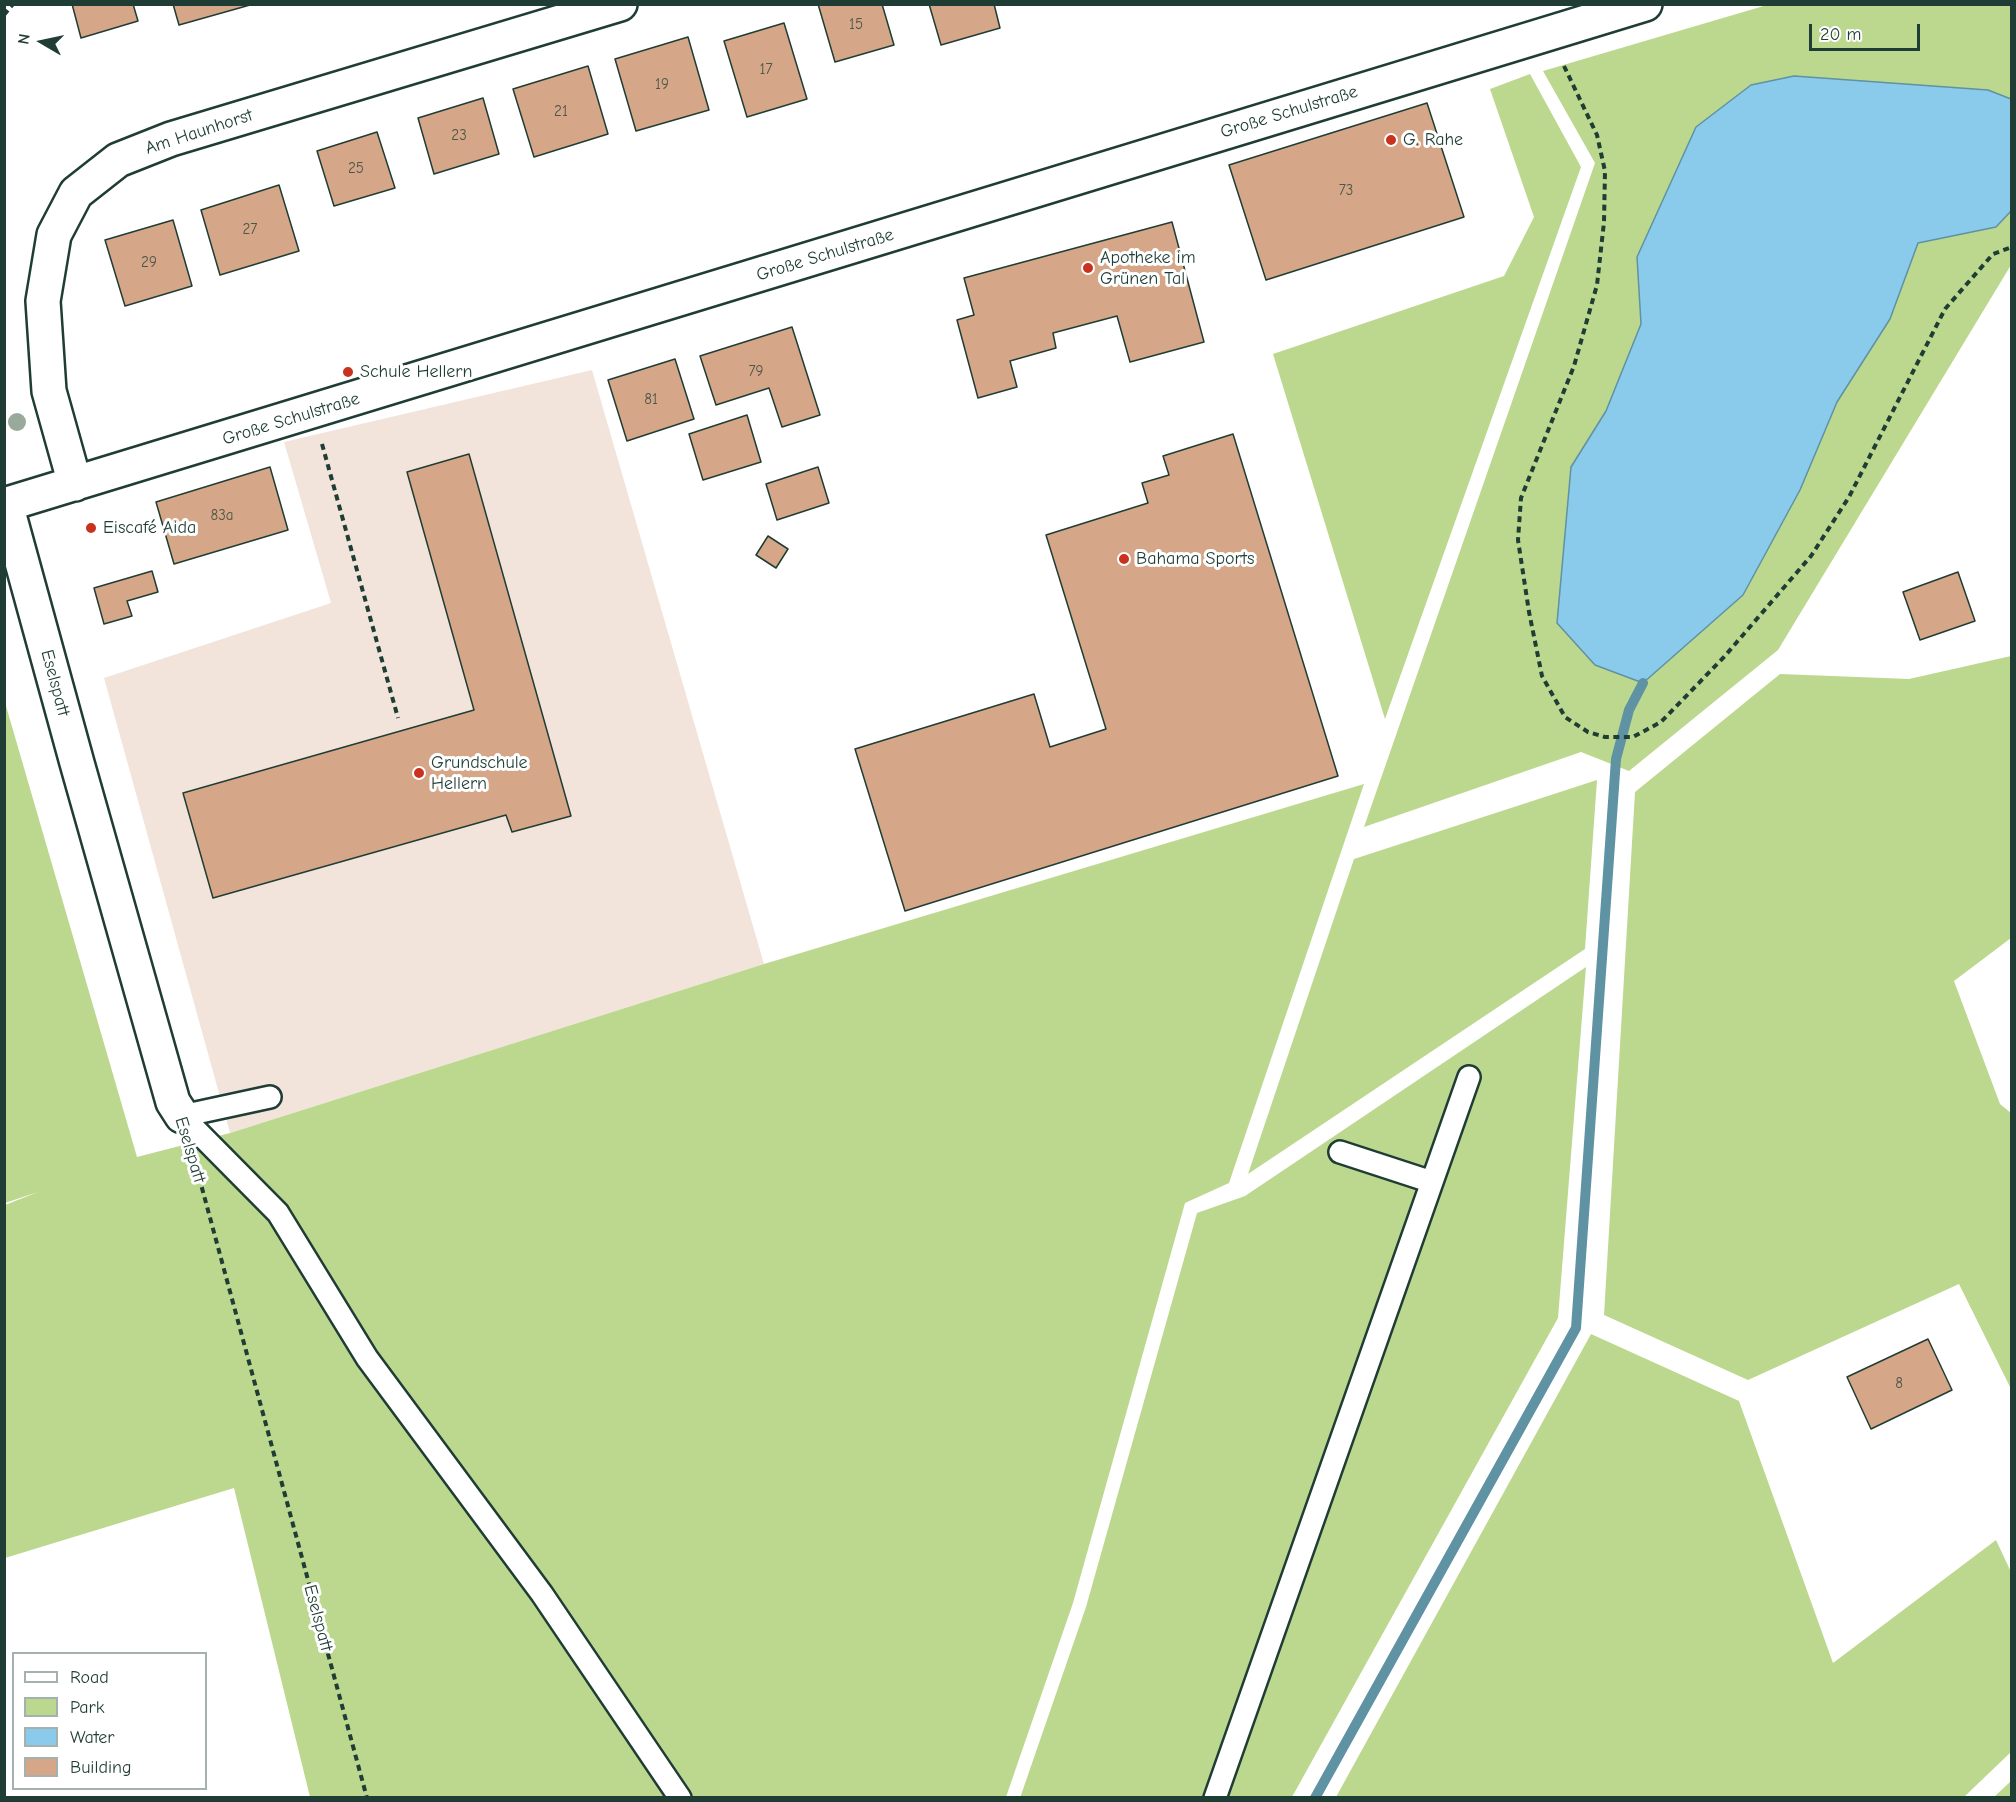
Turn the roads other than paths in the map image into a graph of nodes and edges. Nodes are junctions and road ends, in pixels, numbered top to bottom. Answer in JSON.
{"nodes":[{"id":1,"x":620,"y":4,"type":"edge"},
{"id":2,"x":1645,"y":4,"type":"edge"},
{"id":3,"x":75,"y":484,"type":"junction"},
{"id":4,"x":5,"y":505,"type":"edge"},
{"id":5,"x":1469,"y":1077,"type":"dead end"},
{"id":6,"x":270,"y":1097,"type":"dead end"},
{"id":7,"x":182,"y":1116,"type":"junction"},
{"id":8,"x":1340,"y":1152,"type":"dead end"},
{"id":9,"x":1432,"y":1182,"type":"junction"},
{"id":10,"x":680,"y":1797,"type":"edge"},
{"id":11,"x":1215,"y":1797,"type":"edge"}],
"edges":[{"from":1,"to":3,"type":"street","name":"Am Haunhorst"},
{"from":2,"to":3,"type":"street","name":"Große Schulstraße"},
{"from":3,"to":4,"type":"street","name":"Große Schulstraße"},
{"from":4,"to":7,"type":"street","name":"Eselspatt"},
{"from":5,"to":9,"type":"lane"},
{"from":6,"to":7,"type":"lane"},
{"from":7,"to":10,"type":"lane"},
{"from":8,"to":9,"type":"lane"},
{"from":9,"to":11,"type":"lane"}]}
